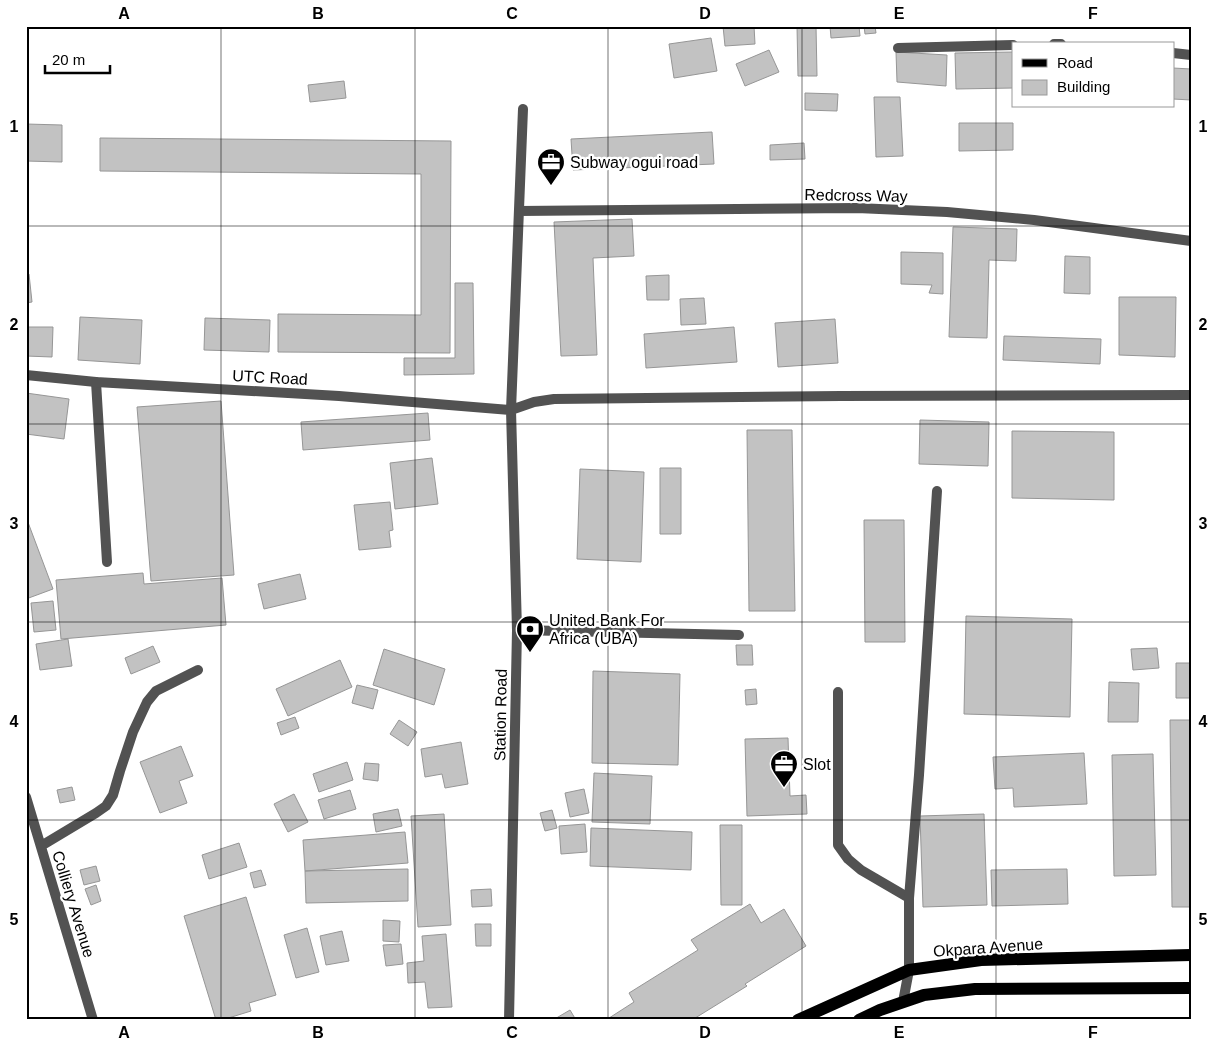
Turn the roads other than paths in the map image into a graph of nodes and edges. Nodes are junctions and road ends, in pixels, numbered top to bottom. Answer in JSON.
{"nodes":[{"id":1,"x":1012,"y":45,"type":"edge"},
{"id":2,"x":898,"y":48,"type":"dead end"},
{"id":3,"x":1174,"y":53,"type":"edge"},
{"id":4,"x":1191,"y":55,"type":"edge"},
{"id":5,"x":523,"y":109,"type":"dead end"},
{"id":6,"x":519,"y":210,"type":"junction"},
{"id":7,"x":1191,"y":241,"type":"edge"},
{"id":8,"x":26,"y":376,"type":"edge"},
{"id":9,"x":96,"y":382,"type":"junction"},
{"id":10,"x":1191,"y":395,"type":"edge"},
{"id":11,"x":511,"y":410,"type":"junction"},
{"id":12,"x":936,"y":491,"type":"dead end"},
{"id":13,"x":107,"y":562,"type":"dead end"},
{"id":14,"x":517,"y":630,"type":"junction"},
{"id":15,"x":739,"y":635,"type":"dead end"},
{"id":16,"x":198,"y":670,"type":"dead end"},
{"id":17,"x":838,"y":692,"type":"dead end"},
{"id":18,"x":26,"y":797,"type":"edge"},
{"id":19,"x":41,"y":846,"type":"junction"},
{"id":20,"x":909,"y":898,"type":"junction"},
{"id":21,"x":1191,"y":955,"type":"edge"},
{"id":22,"x":909,"y":970,"type":"junction"},
{"id":23,"x":1191,"y":988,"type":"edge"},
{"id":24,"x":902,"y":1002,"type":"junction"},
{"id":25,"x":93,"y":1020,"type":"edge"},
{"id":26,"x":509,"y":1020,"type":"edge"},
{"id":27,"x":798,"y":1020,"type":"edge"},
{"id":28,"x":859,"y":1020,"type":"edge"}],
"edges":[{"from":1,"to":2,"type":"street"},
{"from":3,"to":4,"type":"street"},
{"from":5,"to":6,"type":"street","name":"Station Road"},
{"from":6,"to":7,"type":"street","name":"Redcross Way"},
{"from":6,"to":11,"type":"street","name":"Station Road"},
{"from":8,"to":9,"type":"street","name":"UTC Road"},
{"from":9,"to":11,"type":"street","name":"UTC Road"},
{"from":9,"to":13,"type":"street"},
{"from":10,"to":11,"type":"street"},
{"from":11,"to":14,"type":"street","name":"Station Road"},
{"from":12,"to":20,"type":"street"},
{"from":14,"to":15,"type":"street"},
{"from":14,"to":26,"type":"street","name":"Station Road"},
{"from":16,"to":19,"type":"street"},
{"from":17,"to":20,"type":"street"},
{"from":18,"to":19,"type":"street","name":"Colliery Avenue"},
{"from":19,"to":25,"type":"street","name":"Colliery Avenue"},
{"from":20,"to":22,"type":"street"},
{"from":21,"to":22,"type":"main road","name":"Okpara Avenue"},
{"from":22,"to":24,"type":"street"},
{"from":22,"to":27,"type":"main road","name":"Okpara Avenue"},
{"from":23,"to":24,"type":"main road"},
{"from":24,"to":28,"type":"main road"}]}
